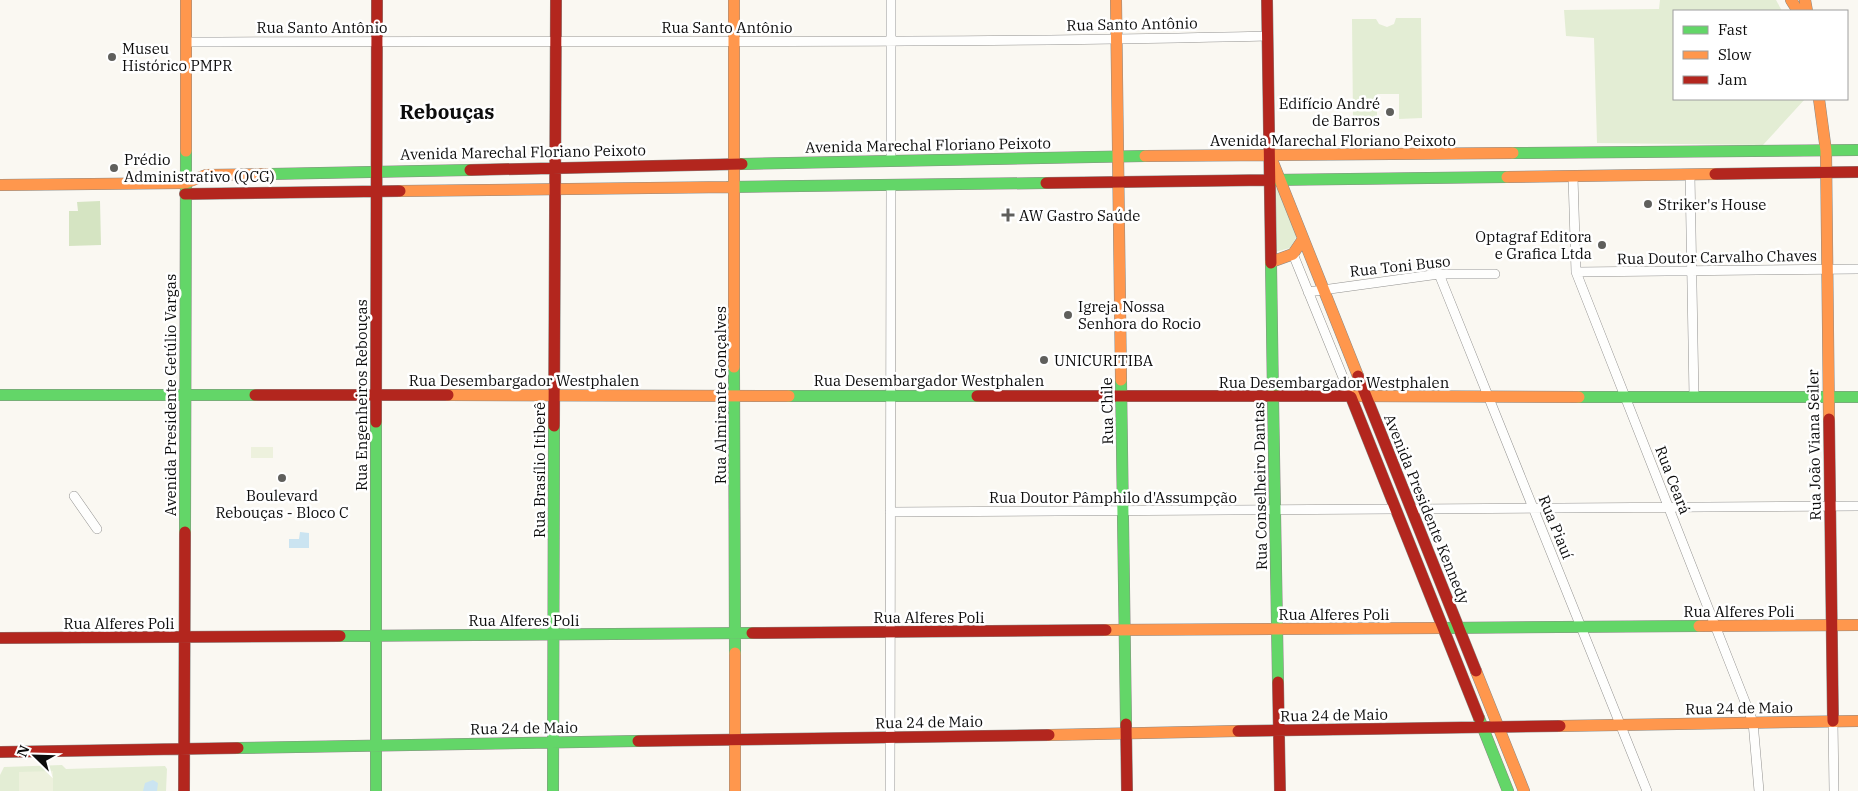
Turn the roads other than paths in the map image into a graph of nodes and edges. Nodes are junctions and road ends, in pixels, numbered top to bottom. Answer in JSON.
{"nodes":[{"id":1,"x":186,"y":0,"type":"edge"},
{"id":2,"x":377,"y":0,"type":"edge"},
{"id":3,"x":556,"y":0,"type":"edge"},
{"id":4,"x":734,"y":0,"type":"edge"},
{"id":5,"x":891,"y":0,"type":"edge"},
{"id":6,"x":1116,"y":0,"type":"edge"},
{"id":7,"x":1267,"y":0,"type":"edge"},
{"id":8,"x":1268,"y":36,"type":"junction"},
{"id":9,"x":1116,"y":38,"type":"junction"},
{"id":10,"x":377,"y":40,"type":"junction"},
{"id":11,"x":734,"y":41,"type":"junction"},
{"id":12,"x":891,"y":41,"type":"junction"},
{"id":13,"x":186,"y":42,"type":"junction"},
{"id":14,"x":556,"y":43,"type":"junction"},
{"id":15,"x":1819,"y":100,"type":"edge"},
{"id":16,"x":1858,"y":150,"type":"edge"},
{"id":17,"x":1826,"y":151,"type":"junction"},
{"id":18,"x":1270,"y":155,"type":"junction"},
{"id":19,"x":1118,"y":156,"type":"junction"},
{"id":20,"x":891,"y":160,"type":"junction"},
{"id":21,"x":736,"y":163,"type":"junction"},
{"id":22,"x":555,"y":167,"type":"junction"},
{"id":23,"x":376,"y":170,"type":"junction"},
{"id":24,"x":1858,"y":172,"type":"edge"},
{"id":25,"x":1826,"y":173,"type":"junction"},
{"id":26,"x":1690,"y":175,"type":"junction"},
{"id":27,"x":1573,"y":177,"type":"junction"},
{"id":28,"x":1275,"y":181,"type":"junction"},
{"id":29,"x":1118,"y":183,"type":"junction"},
{"id":30,"x":0,"y":185,"type":"edge"},
{"id":31,"x":891,"y":186,"type":"junction"},
{"id":32,"x":185,"y":189,"type":"junction"},
{"id":33,"x":735,"y":189,"type":"junction"},
{"id":34,"x":555,"y":190,"type":"junction"},
{"id":35,"x":376,"y":192,"type":"junction"},
{"id":36,"x":1304,"y":239,"type":"junction"},
{"id":37,"x":1293,"y":254,"type":"junction"},
{"id":38,"x":1271,"y":262,"type":"junction"},
{"id":39,"x":1827,"y":269,"type":"junction"},
{"id":40,"x":1858,"y":269,"type":"edge"},
{"id":41,"x":1692,"y":271,"type":"junction"},
{"id":42,"x":1576,"y":272,"type":"junction"},
{"id":43,"x":1439,"y":274,"type":"junction"},
{"id":44,"x":1495,"y":274,"type":"dead end"},
{"id":45,"x":1323,"y":288,"type":"junction"},
{"id":46,"x":1308,"y":292,"type":"junction"},
{"id":47,"x":0,"y":395,"type":"edge"},
{"id":48,"x":184,"y":395,"type":"junction"},
{"id":49,"x":376,"y":395,"type":"junction"},
{"id":50,"x":555,"y":395,"type":"junction"},
{"id":51,"x":735,"y":395,"type":"junction"},
{"id":52,"x":890,"y":396,"type":"junction"},
{"id":53,"x":1121,"y":396,"type":"junction"},
{"id":54,"x":1273,"y":397,"type":"junction"},
{"id":55,"x":1351,"y":397,"type":"junction"},
{"id":56,"x":1366,"y":397,"type":"junction"},
{"id":57,"x":1489,"y":397,"type":"junction"},
{"id":58,"x":1626,"y":397,"type":"junction"},
{"id":59,"x":1694,"y":397,"type":"junction"},
{"id":60,"x":1829,"y":397,"type":"junction"},
{"id":61,"x":1858,"y":397,"type":"edge"},
{"id":62,"x":1395,"y":468,"type":"junction"},
{"id":63,"x":1382,"y":474,"type":"junction"},
{"id":64,"x":74,"y":496,"type":"dead end"},
{"id":65,"x":1830,"y":506,"type":"junction"},
{"id":66,"x":1858,"y":506,"type":"edge"},
{"id":67,"x":1534,"y":508,"type":"junction"},
{"id":68,"x":1396,"y":509,"type":"junction"},
{"id":69,"x":1412,"y":509,"type":"junction"},
{"id":70,"x":1275,"y":510,"type":"junction"},
{"id":71,"x":1123,"y":511,"type":"junction"},
{"id":72,"x":890,"y":512,"type":"junction"},
{"id":73,"x":97,"y":529,"type":"dead end"},
{"id":74,"x":1437,"y":574,"type":"junction"},
{"id":75,"x":1423,"y":578,"type":"junction"},
{"id":76,"x":1858,"y":625,"type":"edge"},
{"id":77,"x":1715,"y":626,"type":"junction"},
{"id":78,"x":1832,"y":626,"type":"junction"},
{"id":79,"x":1581,"y":628,"type":"junction"},
{"id":80,"x":1444,"y":629,"type":"junction"},
{"id":81,"x":1459,"y":629,"type":"junction"},
{"id":82,"x":1277,"y":630,"type":"junction"},
{"id":83,"x":1125,"y":631,"type":"junction"},
{"id":84,"x":890,"y":632,"type":"junction"},
{"id":85,"x":735,"y":633,"type":"junction"},
{"id":86,"x":554,"y":635,"type":"junction"},
{"id":87,"x":376,"y":636,"type":"junction"},
{"id":88,"x":184,"y":637,"type":"junction"},
{"id":89,"x":0,"y":638,"type":"edge"},
{"id":90,"x":1858,"y":720,"type":"edge"},
{"id":91,"x":1833,"y":721,"type":"junction"},
{"id":92,"x":1753,"y":722,"type":"junction"},
{"id":93,"x":1620,"y":725,"type":"junction"},
{"id":94,"x":1483,"y":727,"type":"junction"},
{"id":95,"x":1498,"y":727,"type":"junction"},
{"id":96,"x":1279,"y":731,"type":"junction"},
{"id":97,"x":1126,"y":733,"type":"junction"},
{"id":98,"x":890,"y":737,"type":"junction"},
{"id":99,"x":735,"y":740,"type":"junction"},
{"id":100,"x":553,"y":743,"type":"junction"},
{"id":101,"x":376,"y":746,"type":"junction"},
{"id":102,"x":184,"y":749,"type":"junction"},
{"id":103,"x":0,"y":752,"type":"edge"},
{"id":104,"x":1502,"y":774,"type":"junction"},
{"id":105,"x":1518,"y":777,"type":"junction"},
{"id":106,"x":184,"y":791,"type":"edge"},
{"id":107,"x":376,"y":791,"type":"edge"},
{"id":108,"x":553,"y":791,"type":"edge"},
{"id":109,"x":735,"y":791,"type":"edge"},
{"id":110,"x":890,"y":791,"type":"edge"},
{"id":111,"x":1127,"y":791,"type":"edge"},
{"id":112,"x":1280,"y":791,"type":"edge"},
{"id":113,"x":1508,"y":791,"type":"edge"},
{"id":114,"x":1524,"y":791,"type":"edge"},
{"id":115,"x":1647,"y":791,"type":"edge"},
{"id":116,"x":1758,"y":791,"type":"edge"},
{"id":117,"x":1834,"y":791,"type":"edge"}],
"edges":[{"from":1,"to":13,"type":"street","name":"Avenida Presidente Getúlio Vargas"},
{"from":2,"to":10,"type":"street","name":"Rua Engenheiros Rebouças"},
{"from":3,"to":14,"type":"street","name":"Rua Brasílio Itiberê"},
{"from":4,"to":11,"type":"street","name":"Rua Almirante Gonçalves"},
{"from":5,"to":12,"type":"street"},
{"from":6,"to":9,"type":"street","name":"Rua Chile"},
{"from":7,"to":8,"type":"street","name":"Rua Conselheiro Dantas"},
{"from":8,"to":9,"type":"street","name":"Rua Santo Antônio"},
{"from":8,"to":18,"type":"street","name":"Rua Conselheiro Dantas"},
{"from":9,"to":12,"type":"street","name":"Rua Santo Antônio"},
{"from":9,"to":19,"type":"street","name":"Rua Chile"},
{"from":10,"to":13,"type":"street","name":"Rua Santo Antônio"},
{"from":10,"to":14,"type":"street","name":"Rua Santo Antônio"},
{"from":10,"to":23,"type":"street","name":"Rua Engenheiros Rebouças"},
{"from":11,"to":12,"type":"street","name":"Rua Santo Antônio"},
{"from":11,"to":14,"type":"street","name":"Rua Santo Antônio"},
{"from":11,"to":21,"type":"street","name":"Rua Almirante Gonçalves"},
{"from":12,"to":20,"type":"street"},
{"from":13,"to":32,"type":"street","name":"Avenida Presidente Getúlio Vargas"},
{"from":14,"to":22,"type":"street","name":"Rua Brasílio Itiberê"},
{"from":15,"to":17,"type":"street","name":"Rua João Viana Seiler"},
{"from":16,"to":17,"type":"street","name":"Avenida Marechal Floriano Peixoto"},
{"from":17,"to":18,"type":"street","name":"Avenida Marechal Floriano Peixoto"},
{"from":17,"to":25,"type":"street","name":"Rua João Viana Seiler"},
{"from":18,"to":19,"type":"street","name":"Avenida Marechal Floriano Peixoto"},
{"from":18,"to":28,"type":"street","name":"Rua Conselheiro Dantas"},
{"from":19,"to":20,"type":"street","name":"Avenida Marechal Floriano Peixoto"},
{"from":19,"to":29,"type":"street","name":"Rua Chile"},
{"from":20,"to":21,"type":"street","name":"Avenida Marechal Floriano Peixoto"},
{"from":21,"to":22,"type":"street","name":"Avenida Marechal Floriano Peixoto"},
{"from":21,"to":33,"type":"street","name":"Rua Almirante Gonçalves"},
{"from":22,"to":23,"type":"street","name":"Avenida Marechal Floriano Peixoto"},
{"from":22,"to":34,"type":"street","name":"Rua Brasílio Itiberê"},
{"from":23,"to":32,"type":"street","name":"Avenida Marechal Floriano Peixoto"},
{"from":23,"to":35,"type":"street","name":"Rua Engenheiros Rebouças"},
{"from":24,"to":25,"type":"street","name":"Avenida Marechal Floriano Peixoto"},
{"from":25,"to":26,"type":"street","name":"Avenida Marechal Floriano Peixoto"},
{"from":25,"to":39,"type":"street","name":"Rua João Viana Seiler"},
{"from":26,"to":27,"type":"street","name":"Avenida Marechal Floriano Peixoto"},
{"from":26,"to":41,"type":"street"},
{"from":27,"to":28,"type":"street","name":"Avenida Marechal Floriano Peixoto"},
{"from":27,"to":42,"type":"street","name":"Rua Ceará"},
{"from":28,"to":29,"type":"street","name":"Avenida Marechal Floriano Peixoto"},
{"from":28,"to":36,"type":"street","name":"Avenida Presidente Kennedy"},
{"from":28,"to":38,"type":"street","name":"Rua Conselheiro Dantas"},
{"from":29,"to":31,"type":"street","name":"Avenida Marechal Floriano Peixoto"},
{"from":29,"to":53,"type":"street","name":"Rua Chile"},
{"from":30,"to":32,"type":"street","name":"Avenida Marechal Floriano Peixoto"},
{"from":31,"to":33,"type":"street","name":"Avenida Marechal Floriano Peixoto"},
{"from":31,"to":52,"type":"street"},
{"from":32,"to":35,"type":"street","name":"Avenida Marechal Floriano Peixoto"},
{"from":32,"to":48,"type":"street","name":"Avenida Presidente Getúlio Vargas"},
{"from":33,"to":34,"type":"street","name":"Avenida Marechal Floriano Peixoto"},
{"from":33,"to":51,"type":"street","name":"Rua Almirante Gonçalves"},
{"from":34,"to":35,"type":"street","name":"Avenida Marechal Floriano Peixoto"},
{"from":34,"to":50,"type":"street","name":"Rua Brasílio Itiberê"},
{"from":35,"to":49,"type":"street","name":"Rua Engenheiros Rebouças"},
{"from":36,"to":37,"type":"street"},
{"from":36,"to":45,"type":"street","name":"Avenida Presidente Kennedy"},
{"from":37,"to":38,"type":"street"},
{"from":37,"to":46,"type":"street","name":"Avenida Presidente Kennedy"},
{"from":38,"to":54,"type":"street","name":"Rua Conselheiro Dantas"},
{"from":39,"to":40,"type":"street","name":"Rua Doutor Carvalho Chaves"},
{"from":39,"to":41,"type":"street","name":"Rua Doutor Carvalho Chaves"},
{"from":39,"to":60,"type":"street","name":"Rua João Viana Seiler"},
{"from":41,"to":42,"type":"street","name":"Rua Doutor Carvalho Chaves"},
{"from":41,"to":59,"type":"street"},
{"from":42,"to":58,"type":"street","name":"Rua Ceará"},
{"from":43,"to":44,"type":"street","name":"Rua Toni Buso"},
{"from":43,"to":45,"type":"street","name":"Rua Toni Buso"},
{"from":43,"to":57,"type":"street","name":"Rua Piauí"},
{"from":45,"to":46,"type":"street","name":"Rua Toni Buso"},
{"from":45,"to":56,"type":"street","name":"Avenida Presidente Kennedy"},
{"from":46,"to":55,"type":"street","name":"Avenida Presidente Kennedy"},
{"from":47,"to":48,"type":"street","name":"Rua Desembargador Westphalen"},
{"from":48,"to":49,"type":"street","name":"Rua Desembargador Westphalen"},
{"from":48,"to":88,"type":"street","name":"Avenida Presidente Getúlio Vargas"},
{"from":49,"to":50,"type":"street","name":"Rua Desembargador Westphalen"},
{"from":49,"to":87,"type":"street","name":"Rua Engenheiros Rebouças"},
{"from":50,"to":51,"type":"street","name":"Rua Desembargador Westphalen"},
{"from":50,"to":86,"type":"street","name":"Rua Brasílio Itiberê"},
{"from":51,"to":52,"type":"street","name":"Rua Desembargador Westphalen"},
{"from":51,"to":85,"type":"street","name":"Rua Almirante Gonçalves"},
{"from":52,"to":53,"type":"street","name":"Rua Desembargador Westphalen"},
{"from":52,"to":72,"type":"street"},
{"from":53,"to":54,"type":"street","name":"Rua Desembargador Westphalen"},
{"from":53,"to":71,"type":"street","name":"Rua Chile"},
{"from":54,"to":55,"type":"street","name":"Rua Desembargador Westphalen"},
{"from":54,"to":70,"type":"street","name":"Rua Conselheiro Dantas"},
{"from":55,"to":56,"type":"street","name":"Rua Desembargador Westphalen"},
{"from":55,"to":63,"type":"street","name":"Avenida Presidente Kennedy"},
{"from":56,"to":57,"type":"street","name":"Rua Desembargador Westphalen"},
{"from":56,"to":62,"type":"street","name":"Avenida Presidente Kennedy"},
{"from":57,"to":58,"type":"street","name":"Rua Desembargador Westphalen"},
{"from":57,"to":67,"type":"street","name":"Rua Piauí"},
{"from":58,"to":59,"type":"street","name":"Rua Desembargador Westphalen"},
{"from":58,"to":77,"type":"street","name":"Rua Ceará"},
{"from":59,"to":60,"type":"street","name":"Rua Desembargador Westphalen"},
{"from":60,"to":61,"type":"street","name":"Rua Desembargador Westphalen"},
{"from":60,"to":65,"type":"street","name":"Rua João Viana Seiler"},
{"from":62,"to":63,"type":"street"},
{"from":62,"to":69,"type":"street","name":"Avenida Presidente Kennedy"},
{"from":63,"to":68,"type":"street","name":"Avenida Presidente Kennedy"},
{"from":64,"to":73,"type":"street"},
{"from":65,"to":66,"type":"street"},
{"from":65,"to":67,"type":"street"},
{"from":65,"to":78,"type":"street","name":"Rua João Viana Seiler"},
{"from":67,"to":69,"type":"street"},
{"from":67,"to":79,"type":"street","name":"Rua Piauí"},
{"from":68,"to":70,"type":"street","name":"Rua Doutor Pâmphilo d'Assumpção"},
{"from":68,"to":75,"type":"street","name":"Avenida Presidente Kennedy"},
{"from":69,"to":74,"type":"street","name":"Avenida Presidente Kennedy"},
{"from":70,"to":71,"type":"street","name":"Rua Doutor Pâmphilo d'Assumpção"},
{"from":70,"to":82,"type":"street","name":"Rua Conselheiro Dantas"},
{"from":71,"to":72,"type":"street","name":"Rua Doutor Pâmphilo d'Assumpção"},
{"from":71,"to":83,"type":"street","name":"Rua Chile"},
{"from":72,"to":84,"type":"street"},
{"from":74,"to":75,"type":"street"},
{"from":74,"to":81,"type":"street","name":"Avenida Presidente Kennedy"},
{"from":75,"to":80,"type":"street","name":"Avenida Presidente Kennedy"},
{"from":76,"to":78,"type":"street","name":"Rua Alferes Poli"},
{"from":77,"to":78,"type":"street","name":"Rua Alferes Poli"},
{"from":77,"to":79,"type":"street","name":"Rua Alferes Poli"},
{"from":77,"to":92,"type":"street","name":"Rua Ceará"},
{"from":78,"to":91,"type":"street","name":"Rua João Viana Seiler"},
{"from":79,"to":81,"type":"street","name":"Rua Alferes Poli"},
{"from":79,"to":93,"type":"street","name":"Rua Piauí"},
{"from":80,"to":81,"type":"street","name":"Rua Alferes Poli"},
{"from":80,"to":82,"type":"street","name":"Rua Alferes Poli"},
{"from":80,"to":94,"type":"street","name":"Avenida Presidente Kennedy"},
{"from":81,"to":95,"type":"street","name":"Avenida Presidente Kennedy"},
{"from":82,"to":83,"type":"street","name":"Rua Alferes Poli"},
{"from":82,"to":96,"type":"street","name":"Rua Conselheiro Dantas"},
{"from":83,"to":84,"type":"street","name":"Rua Alferes Poli"},
{"from":83,"to":97,"type":"street","name":"Rua Chile"},
{"from":84,"to":85,"type":"street","name":"Rua Alferes Poli"},
{"from":84,"to":98,"type":"street"},
{"from":85,"to":86,"type":"street","name":"Rua Alferes Poli"},
{"from":85,"to":99,"type":"street","name":"Rua Almirante Gonçalves"},
{"from":86,"to":87,"type":"street","name":"Rua Alferes Poli"},
{"from":86,"to":100,"type":"street","name":"Rua Brasílio Itiberê"},
{"from":87,"to":88,"type":"street","name":"Rua Alferes Poli"},
{"from":87,"to":101,"type":"street","name":"Rua Engenheiros Rebouças"},
{"from":88,"to":89,"type":"street","name":"Rua Alferes Poli"},
{"from":88,"to":102,"type":"street","name":"Avenida Presidente Getúlio Vargas"},
{"from":90,"to":91,"type":"street","name":"Rua 24 de Maio"},
{"from":91,"to":92,"type":"street","name":"Rua 24 de Maio"},
{"from":91,"to":117,"type":"street","name":"Rua João Viana Seiler"},
{"from":92,"to":93,"type":"street","name":"Rua 24 de Maio"},
{"from":92,"to":116,"type":"street","name":"Rua Ceará"},
{"from":93,"to":95,"type":"street","name":"Rua 24 de Maio"},
{"from":93,"to":115,"type":"street","name":"Rua Piauí"},
{"from":94,"to":95,"type":"street","name":"Rua 24 de Maio"},
{"from":94,"to":96,"type":"street","name":"Rua 24 de Maio"},
{"from":94,"to":104,"type":"street","name":"Avenida Presidente Kennedy"},
{"from":95,"to":105,"type":"street","name":"Avenida Presidente Kennedy"},
{"from":96,"to":97,"type":"street","name":"Rua 24 de Maio"},
{"from":96,"to":112,"type":"street","name":"Rua Conselheiro Dantas"},
{"from":97,"to":98,"type":"street","name":"Rua 24 de Maio"},
{"from":97,"to":111,"type":"street","name":"Rua Chile"},
{"from":98,"to":99,"type":"street","name":"Rua 24 de Maio"},
{"from":98,"to":110,"type":"street"},
{"from":99,"to":100,"type":"street","name":"Rua 24 de Maio"},
{"from":99,"to":109,"type":"street","name":"Rua Almirante Gonçalves"},
{"from":100,"to":101,"type":"street","name":"Rua 24 de Maio"},
{"from":100,"to":108,"type":"street","name":"Rua Brasílio Itiberê"},
{"from":101,"to":102,"type":"street","name":"Rua 24 de Maio"},
{"from":101,"to":107,"type":"street","name":"Rua Engenheiros Rebouças"},
{"from":102,"to":103,"type":"street","name":"Rua 24 de Maio"},
{"from":102,"to":106,"type":"street","name":"Avenida Presidente Getúlio Vargas"},
{"from":104,"to":105,"type":"street"},
{"from":104,"to":113,"type":"street","name":"Avenida Presidente Kennedy"},
{"from":105,"to":114,"type":"street","name":"Avenida Presidente Kennedy"}]}
